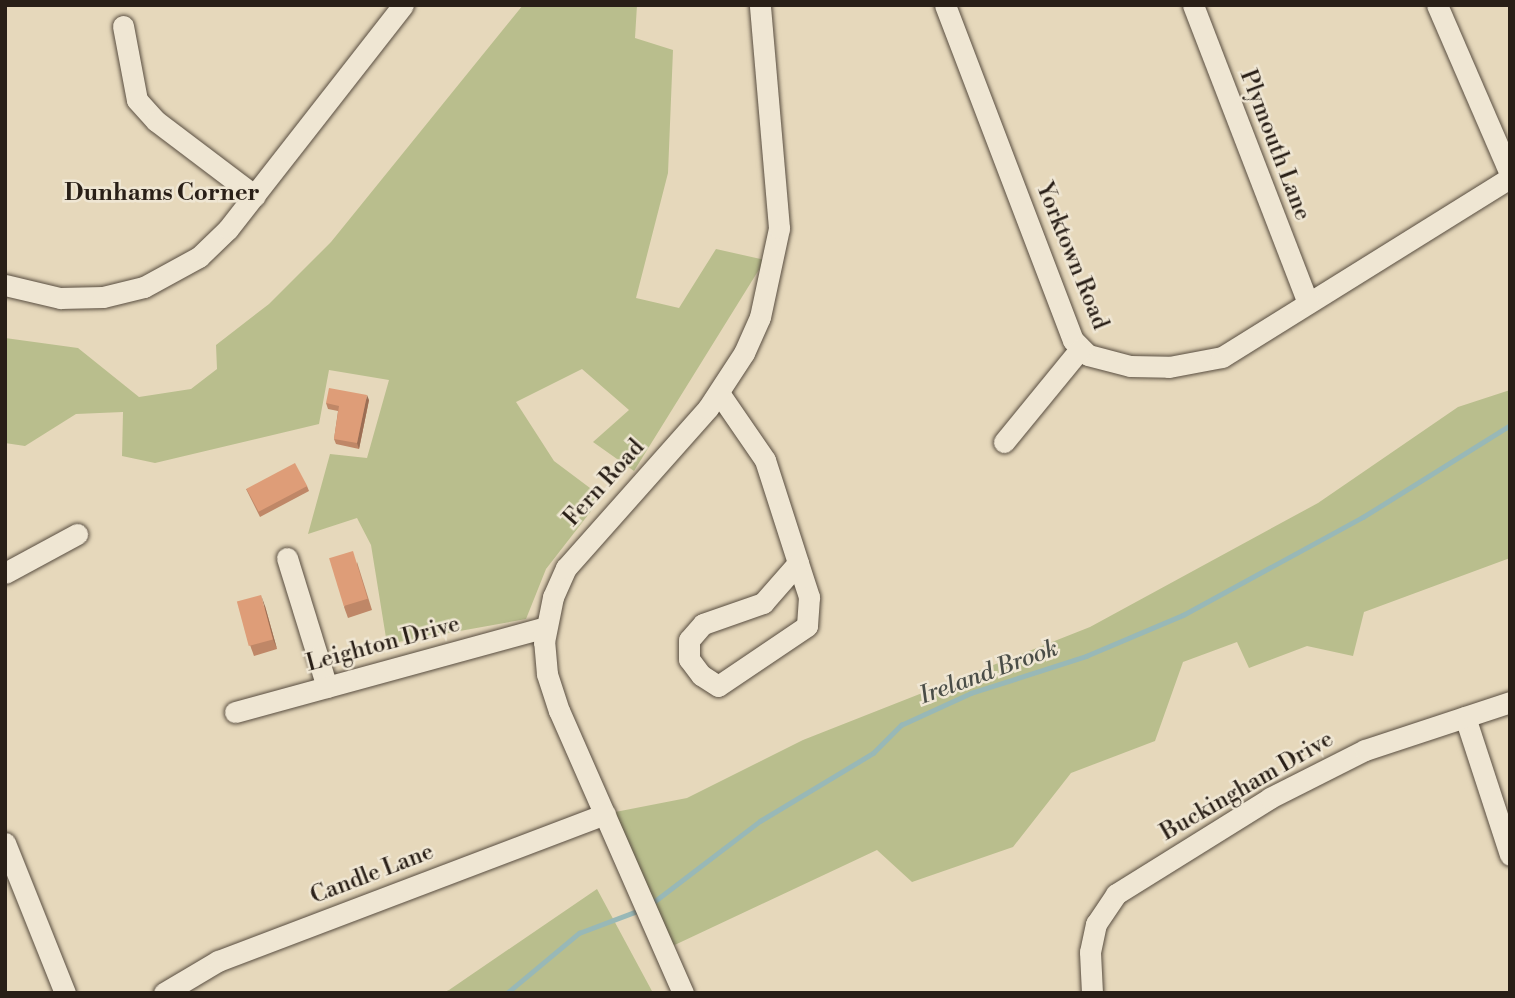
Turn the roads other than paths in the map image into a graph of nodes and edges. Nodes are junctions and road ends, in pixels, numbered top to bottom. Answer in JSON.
{"nodes":[{"id":1,"x":403,"y":5,"type":"edge"},
{"id":2,"x":760,"y":5,"type":"edge"},
{"id":3,"x":945,"y":5,"type":"edge"},
{"id":4,"x":1193,"y":5,"type":"edge"},
{"id":5,"x":1437,"y":5,"type":"edge"},
{"id":6,"x":123,"y":26,"type":"dead end"},
{"id":7,"x":1510,"y":176,"type":"edge"},
{"id":8,"x":255,"y":196,"type":"junction"},
{"id":9,"x":5,"y":285,"type":"edge"},
{"id":10,"x":1308,"y":303,"type":"junction"},
{"id":11,"x":1080,"y":349,"type":"junction"},
{"id":12,"x":719,"y":393,"type":"junction"},
{"id":13,"x":1004,"y":442,"type":"dead end"},
{"id":14,"x":77,"y":534,"type":"dead end"},
{"id":15,"x":288,"y":558,"type":"dead end"},
{"id":16,"x":798,"y":563,"type":"junction"},
{"id":17,"x":5,"y":573,"type":"edge"},
{"id":18,"x":546,"y":627,"type":"junction"},
{"id":19,"x":327,"y":687,"type":"junction"},
{"id":20,"x":1510,"y":702,"type":"edge"},
{"id":21,"x":235,"y":712,"type":"dead end"},
{"id":22,"x":1465,"y":717,"type":"junction"},
{"id":23,"x":605,"y":814,"type":"junction"},
{"id":24,"x":6,"y":847,"type":"edge"},
{"id":25,"x":1510,"y":855,"type":"edge"},
{"id":26,"x":65,"y":993,"type":"edge"},
{"id":27,"x":164,"y":993,"type":"edge"},
{"id":28,"x":682,"y":993,"type":"edge"},
{"id":29,"x":1092,"y":993,"type":"edge"}],
"edges":[{"from":1,"to":8,"type":"street"},
{"from":2,"to":12,"type":"street","name":"Fern Road"},
{"from":3,"to":11,"type":"street","name":"Yorktown Road"},
{"from":4,"to":10,"type":"street","name":"Plymouth Lane"},
{"from":5,"to":7,"type":"street"},
{"from":6,"to":8,"type":"street"},
{"from":7,"to":10,"type":"street","name":"Yorktown Road"},
{"from":8,"to":9,"type":"street"},
{"from":10,"to":11,"type":"street","name":"Yorktown Road"},
{"from":11,"to":13,"type":"street"},
{"from":12,"to":16,"type":"street"},
{"from":12,"to":18,"type":"street","name":"Fern Road"},
{"from":14,"to":17,"type":"street"},
{"from":15,"to":19,"type":"street"},
{"from":16,"to":16,"type":"street"},
{"from":18,"to":19,"type":"street","name":"Leighton Drive"},
{"from":18,"to":23,"type":"street","name":"Fern Road"},
{"from":19,"to":21,"type":"street","name":"Leighton Drive"},
{"from":20,"to":22,"type":"street","name":"Buckingham Drive"},
{"from":22,"to":25,"type":"street"},
{"from":22,"to":29,"type":"street","name":"Buckingham Drive"},
{"from":23,"to":27,"type":"street","name":"Candle Lane"},
{"from":23,"to":28,"type":"street","name":"Fern Road"},
{"from":24,"to":26,"type":"street"}]}
